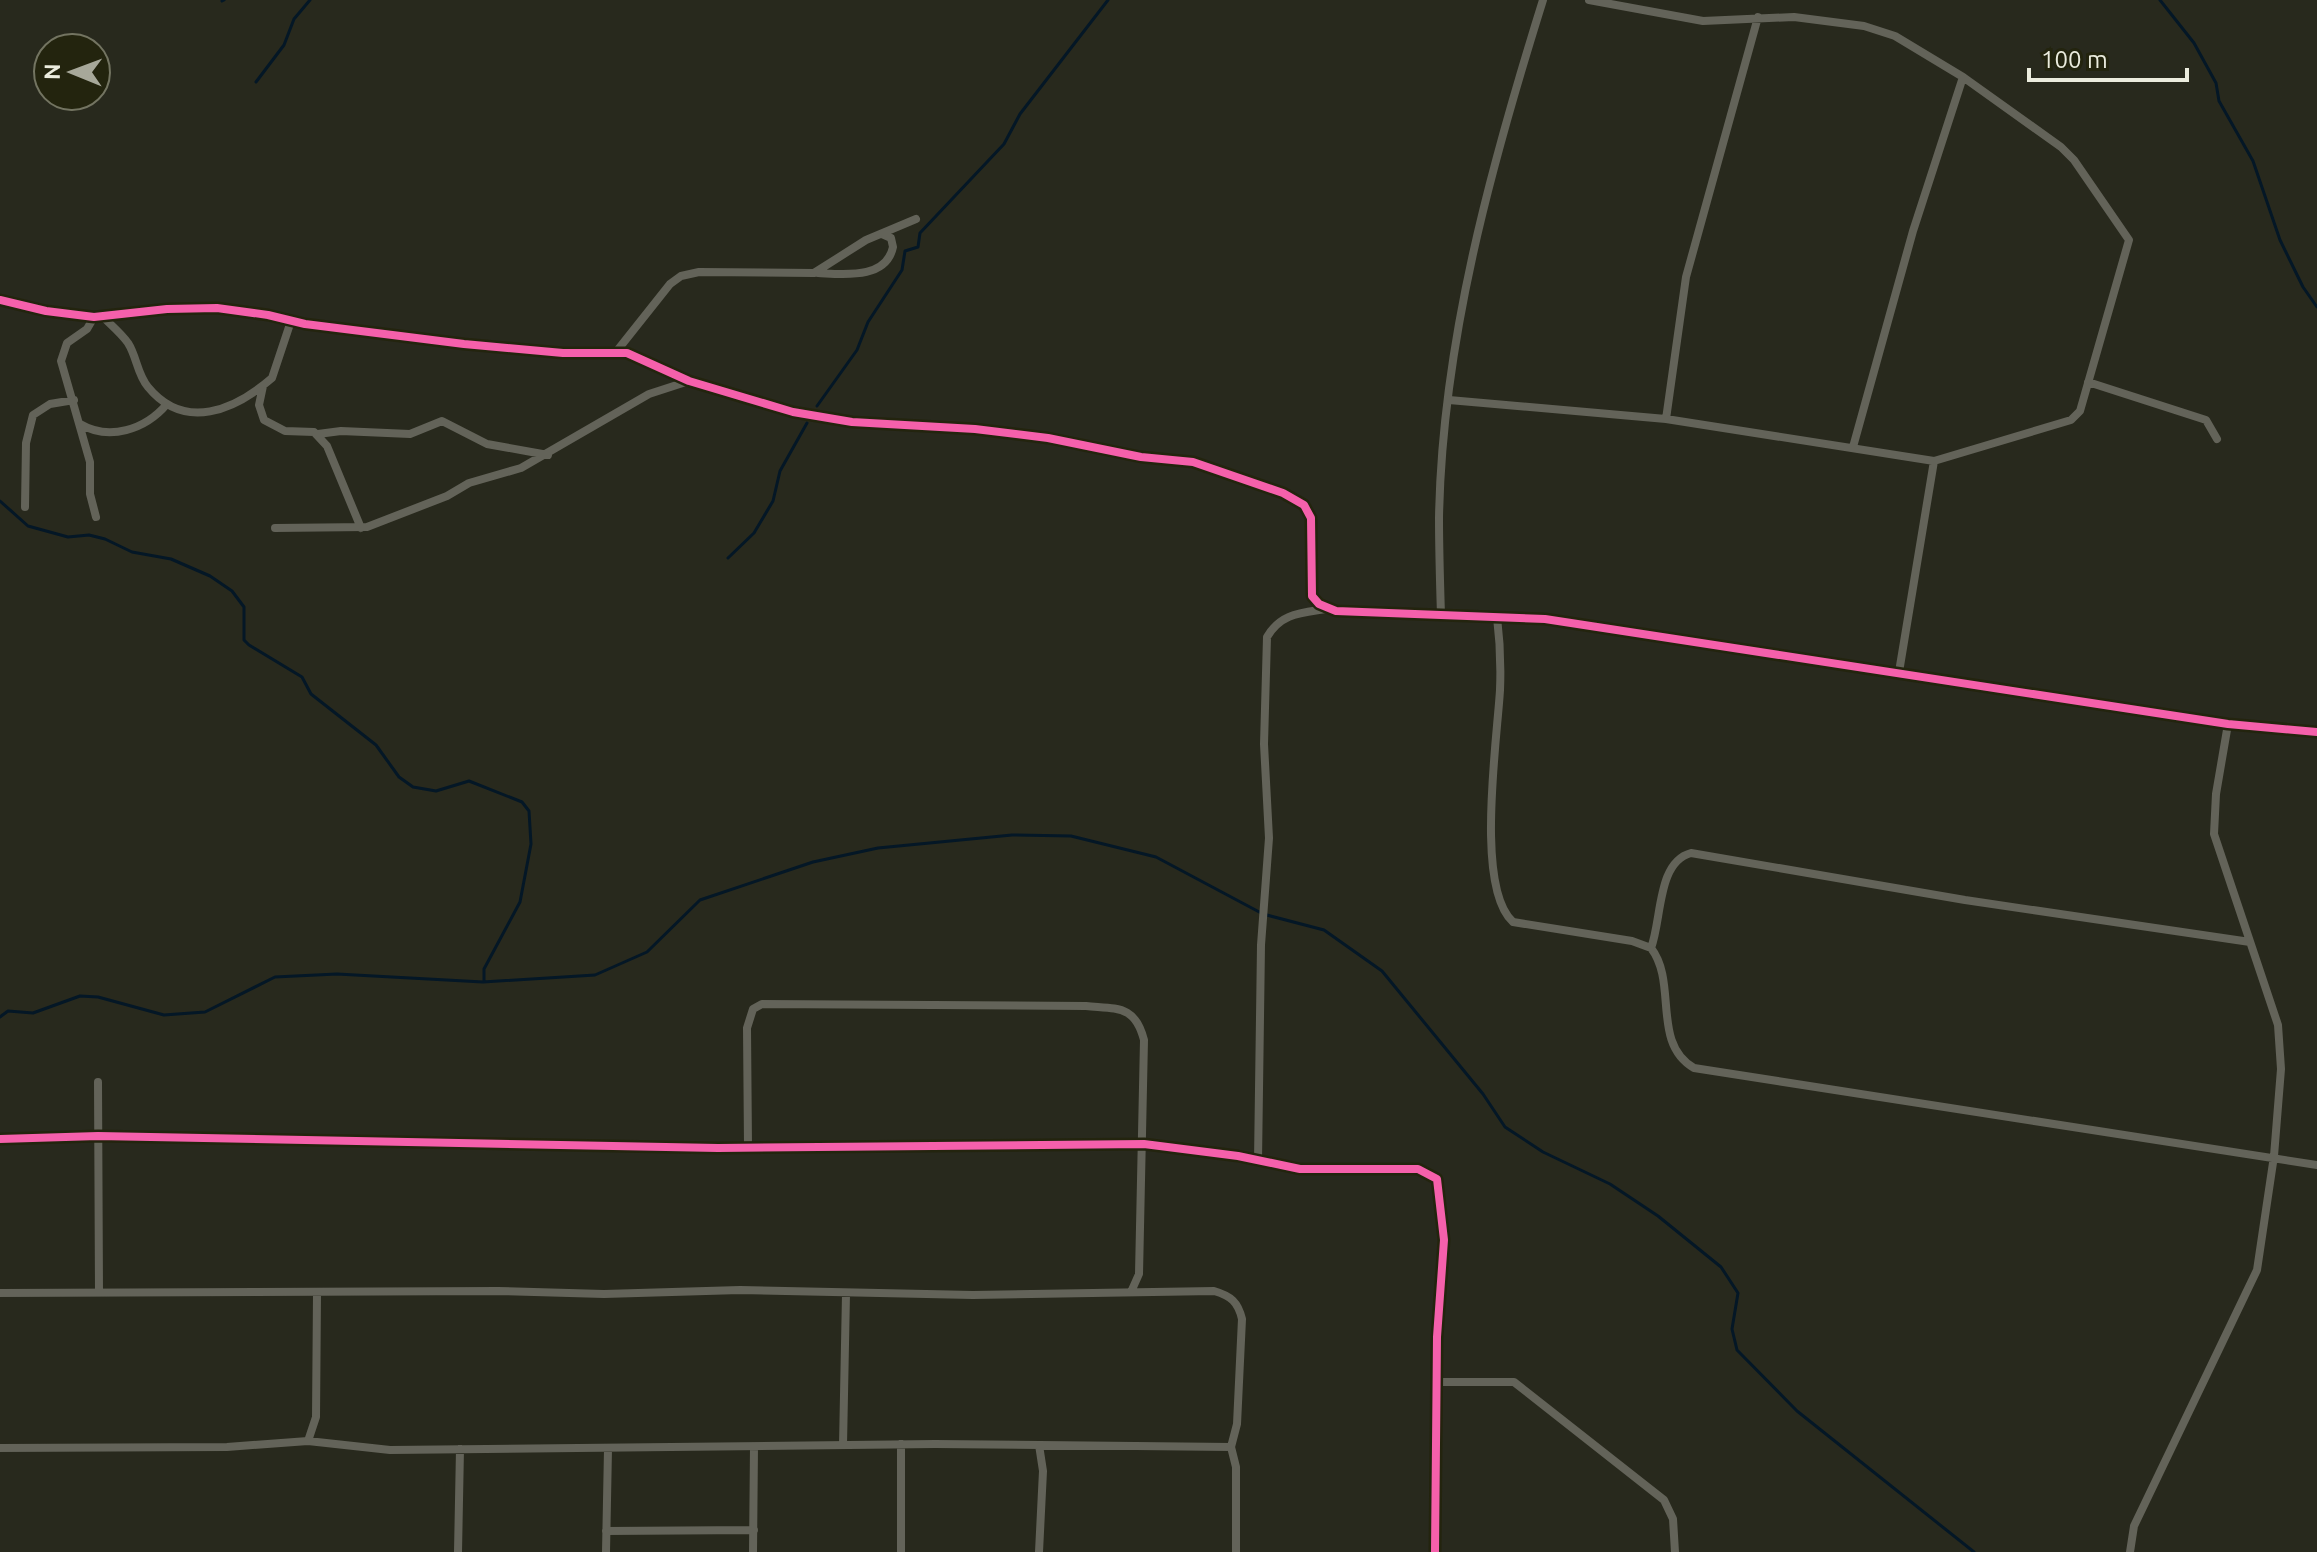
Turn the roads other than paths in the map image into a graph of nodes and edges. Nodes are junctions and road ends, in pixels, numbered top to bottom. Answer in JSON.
{"nodes":[{"id":1,"x":1543,"y":0,"type":"edge"},
{"id":2,"x":1589,"y":0,"type":"edge"},
{"id":3,"x":1758,"y":17,"type":"junction"},
{"id":4,"x":1963,"y":77,"type":"junction"},
{"id":5,"x":916,"y":219,"type":"dead end"},
{"id":6,"x":882,"y":234,"type":"junction"},
{"id":7,"x":814,"y":273,"type":"junction"},
{"id":8,"x":0,"y":300,"type":"edge"},
{"id":9,"x":98,"y":316,"type":"junction"},
{"id":10,"x":291,"y":321,"type":"junction"},
{"id":11,"x":616,"y":352,"type":"junction"},
{"id":12,"x":689,"y":381,"type":"junction"},
{"id":13,"x":2088,"y":382,"type":"junction"},
{"id":14,"x":263,"y":386,"type":"junction"},
{"id":15,"x":74,"y":400,"type":"junction"},
{"id":16,"x":1449,"y":400,"type":"junction"},
{"id":17,"x":167,"y":404,"type":"junction"},
{"id":18,"x":1666,"y":419,"type":"junction"},
{"id":19,"x":80,"y":424,"type":"junction"},
{"id":20,"x":318,"y":434,"type":"junction"},
{"id":21,"x":2217,"y":439,"type":"dead end"},
{"id":22,"x":1853,"y":447,"type":"junction"},
{"id":23,"x":548,"y":455,"type":"junction"},
{"id":24,"x":1934,"y":461,"type":"junction"},
{"id":25,"x":25,"y":507,"type":"dead end"},
{"id":26,"x":96,"y":517,"type":"dead end"},
{"id":27,"x":275,"y":528,"type":"dead end"},
{"id":28,"x":361,"y":528,"type":"junction"},
{"id":29,"x":1326,"y":609,"type":"junction"},
{"id":30,"x":1441,"y":615,"type":"junction"},
{"id":31,"x":1497,"y":617,"type":"junction"},
{"id":32,"x":1899,"y":672,"type":"junction"},
{"id":33,"x":2228,"y":724,"type":"junction"},
{"id":34,"x":2317,"y":732,"type":"edge"},
{"id":35,"x":2250,"y":942,"type":"junction"},
{"id":36,"x":1651,"y":948,"type":"junction"},
{"id":37,"x":98,"y":1082,"type":"dead end"},
{"id":38,"x":98,"y":1136,"type":"junction"},
{"id":39,"x":0,"y":1139,"type":"edge"},
{"id":40,"x":1144,"y":1144,"type":"junction"},
{"id":41,"x":748,"y":1146,"type":"junction"},
{"id":42,"x":2274,"y":1156,"type":"junction"},
{"id":43,"x":1258,"y":1161,"type":"junction"},
{"id":44,"x":2317,"y":1165,"type":"edge"},
{"id":45,"x":99,"y":1292,"type":"junction"},
{"id":46,"x":1131,"y":1292,"type":"junction"},
{"id":47,"x":0,"y":1293,"type":"edge"},
{"id":48,"x":317,"y":1294,"type":"junction"},
{"id":49,"x":846,"y":1294,"type":"junction"},
{"id":50,"x":1439,"y":1382,"type":"junction"},
{"id":51,"x":308,"y":1441,"type":"junction"},
{"id":52,"x":901,"y":1444,"type":"junction"},
{"id":53,"x":843,"y":1445,"type":"junction"},
{"id":54,"x":1039,"y":1445,"type":"junction"},
{"id":55,"x":754,"y":1447,"type":"junction"},
{"id":56,"x":1231,"y":1447,"type":"junction"},
{"id":57,"x":0,"y":1448,"type":"edge"},
{"id":58,"x":460,"y":1449,"type":"junction"},
{"id":59,"x":608,"y":1449,"type":"junction"},
{"id":60,"x":754,"y":1530,"type":"junction"},
{"id":61,"x":606,"y":1531,"type":"junction"},
{"id":62,"x":458,"y":1552,"type":"edge"},
{"id":63,"x":606,"y":1552,"type":"edge"},
{"id":64,"x":753,"y":1552,"type":"edge"},
{"id":65,"x":901,"y":1552,"type":"edge"},
{"id":66,"x":1039,"y":1552,"type":"edge"},
{"id":67,"x":1236,"y":1552,"type":"edge"},
{"id":68,"x":1435,"y":1552,"type":"edge"},
{"id":69,"x":1675,"y":1552,"type":"edge"},
{"id":70,"x":2130,"y":1552,"type":"edge"}],
"edges":[{"from":1,"to":16,"type":"street"},
{"from":2,"to":3,"type":"street"},
{"from":3,"to":4,"type":"street"},
{"from":3,"to":18,"type":"street"},
{"from":4,"to":13,"type":"street"},
{"from":4,"to":22,"type":"street"},
{"from":5,"to":6,"type":"street"},
{"from":6,"to":7,"type":"street"},
{"from":6,"to":7,"type":"street"},
{"from":7,"to":11,"type":"street"},
{"from":8,"to":9,"type":"street"},
{"from":9,"to":10,"type":"street"},
{"from":9,"to":15,"type":"street"},
{"from":9,"to":17,"type":"street"},
{"from":10,"to":11,"type":"street"},
{"from":10,"to":14,"type":"street"},
{"from":11,"to":12,"type":"street"},
{"from":12,"to":23,"type":"street"},
{"from":12,"to":29,"type":"street"},
{"from":13,"to":21,"type":"street"},
{"from":13,"to":24,"type":"street"},
{"from":14,"to":17,"type":"street"},
{"from":14,"to":20,"type":"street"},
{"from":15,"to":19,"type":"street"},
{"from":15,"to":25,"type":"street"},
{"from":16,"to":18,"type":"street"},
{"from":16,"to":30,"type":"street"},
{"from":17,"to":19,"type":"street"},
{"from":18,"to":22,"type":"street"},
{"from":19,"to":26,"type":"street"},
{"from":20,"to":23,"type":"street"},
{"from":20,"to":28,"type":"street"},
{"from":22,"to":24,"type":"street"},
{"from":23,"to":28,"type":"street"},
{"from":24,"to":32,"type":"street"},
{"from":27,"to":28,"type":"street"},
{"from":29,"to":30,"type":"street"},
{"from":29,"to":43,"type":"street"},
{"from":30,"to":31,"type":"street"},
{"from":31,"to":32,"type":"street"},
{"from":31,"to":36,"type":"street"},
{"from":32,"to":33,"type":"street"},
{"from":33,"to":34,"type":"street"},
{"from":33,"to":35,"type":"street"},
{"from":35,"to":36,"type":"street"},
{"from":35,"to":42,"type":"street"},
{"from":36,"to":42,"type":"street"},
{"from":37,"to":38,"type":"street"},
{"from":38,"to":39,"type":"street"},
{"from":38,"to":41,"type":"street"},
{"from":38,"to":45,"type":"street"},
{"from":40,"to":41,"type":"street"},
{"from":40,"to":41,"type":"street"},
{"from":40,"to":43,"type":"street"},
{"from":40,"to":46,"type":"street"},
{"from":42,"to":44,"type":"street"},
{"from":42,"to":70,"type":"street"},
{"from":43,"to":50,"type":"street"},
{"from":45,"to":47,"type":"street"},
{"from":45,"to":48,"type":"street"},
{"from":46,"to":49,"type":"street"},
{"from":46,"to":56,"type":"street"},
{"from":48,"to":49,"type":"street"},
{"from":48,"to":51,"type":"street"},
{"from":49,"to":53,"type":"street"},
{"from":50,"to":68,"type":"street"},
{"from":50,"to":69,"type":"street"},
{"from":51,"to":57,"type":"street"},
{"from":51,"to":58,"type":"street"},
{"from":52,"to":53,"type":"street"},
{"from":52,"to":54,"type":"street"},
{"from":52,"to":65,"type":"street"},
{"from":53,"to":55,"type":"street"},
{"from":54,"to":56,"type":"street"},
{"from":54,"to":66,"type":"street"},
{"from":55,"to":59,"type":"street"},
{"from":55,"to":60,"type":"street"},
{"from":56,"to":67,"type":"street"},
{"from":58,"to":59,"type":"street"},
{"from":58,"to":62,"type":"street"},
{"from":59,"to":61,"type":"street"},
{"from":60,"to":61,"type":"street"},
{"from":60,"to":64,"type":"street"},
{"from":61,"to":63,"type":"street"}]}
